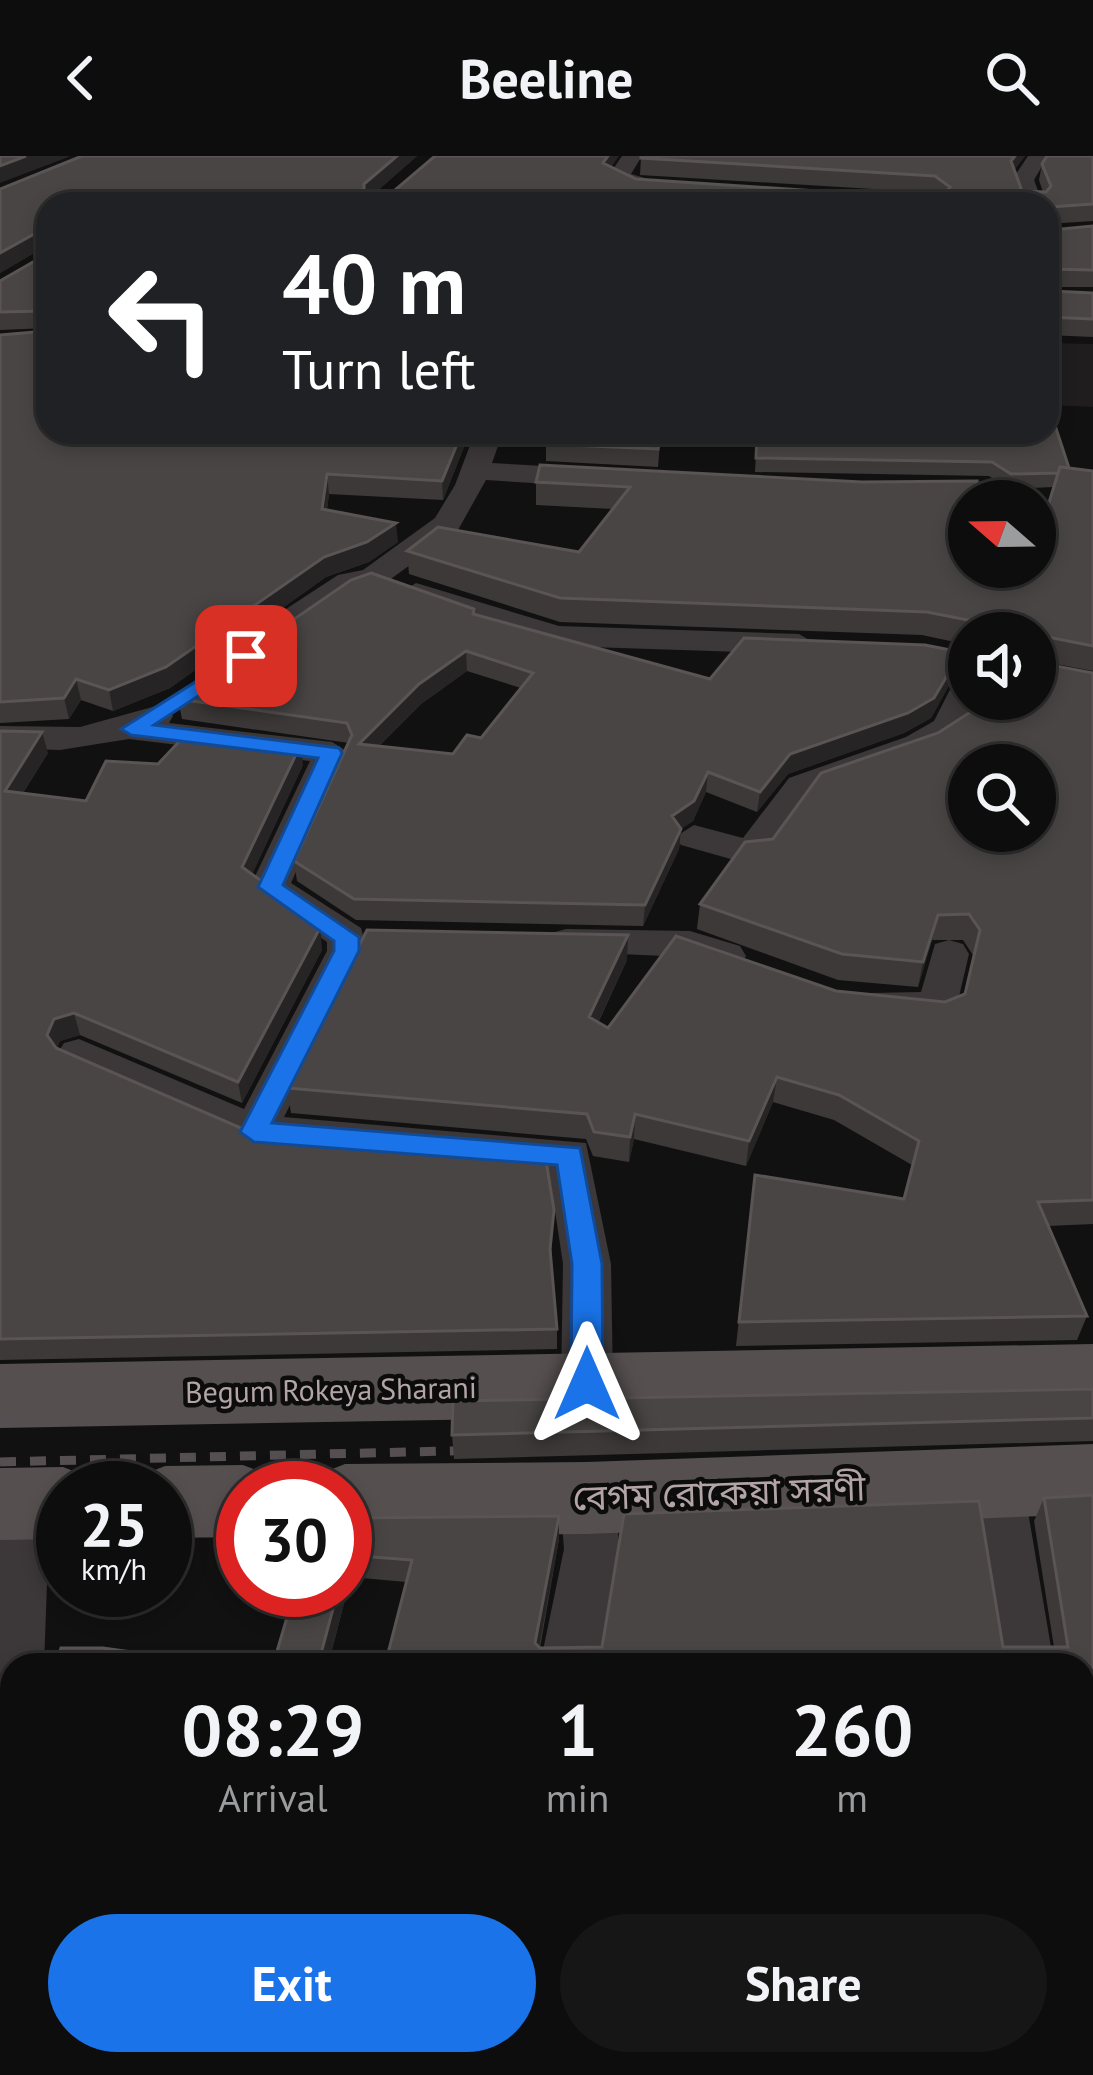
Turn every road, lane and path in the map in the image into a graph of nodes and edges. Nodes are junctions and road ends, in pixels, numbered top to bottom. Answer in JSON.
{"nodes":[{"id":1,"x":632,"y":156,"type":"edge"},
{"id":2,"x":1039,"y":156,"type":"edge"},
{"id":3,"x":703,"y":191,"type":"edge"},
{"id":4,"x":1028,"y":192,"type":"edge"},
{"id":5,"x":485,"y":444,"type":"edge"},
{"id":6,"x":475,"y":471,"type":"junction"},
{"id":7,"x":626,"y":480,"type":"edge"},
{"id":8,"x":880,"y":490,"type":"edge"},
{"id":9,"x":948,"y":490,"type":"edge"},
{"id":10,"x":373,"y":578,"type":"junction"},
{"id":11,"x":833,"y":646,"type":"edge"},
{"id":12,"x":219,"y":677,"type":"edge"},
{"id":13,"x":186,"y":700,"type":"edge"},
{"id":14,"x":950,"y":720,"type":"edge"},
{"id":15,"x":131,"y":729,"type":"junction"},
{"id":16,"x":4,"y":745,"type":"edge"},
{"id":17,"x":694,"y":837,"type":"dead end"},
{"id":18,"x":347,"y":937,"type":"junction"},
{"id":19,"x":393,"y":938,"type":"edge"},
{"id":20,"x":530,"y":941,"type":"edge"},
{"id":21,"x":949,"y":953,"type":"dead end"},
{"id":22,"x":759,"y":968,"type":"edge"},
{"id":23,"x":854,"y":1000,"type":"edge"},
{"id":24,"x":79,"y":1054,"type":"edge"},
{"id":25,"x":254,"y":1132,"type":"junction"},
{"id":26,"x":1093,"y":1376,"type":"edge"},
{"id":27,"x":587,"y":1384,"type":"junction"},
{"id":28,"x":0,"y":1396,"type":"edge"},
{"id":29,"x":1093,"y":1479,"type":"edge"},
{"id":30,"x":996,"y":1482,"type":"junction"},
{"id":31,"x":587,"y":1498,"type":"junction"},
{"id":32,"x":372,"y":1500,"type":"edge"},
{"id":33,"x":29,"y":1503,"type":"edge"},
{"id":34,"x":27,"y":1653,"type":"edge"},
{"id":35,"x":571,"y":1653,"type":"edge"},
{"id":36,"x":1023,"y":1653,"type":"edge"}],
"edges":[{"from":1,"to":3,"type":"street"},
{"from":2,"to":4,"type":"street"},
{"from":5,"to":6,"type":"street"},
{"from":6,"to":7,"type":"street"},
{"from":6,"to":10,"type":"street"},
{"from":8,"to":9,"type":"street"},
{"from":10,"to":11,"type":"street"},
{"from":10,"to":12,"type":"street"},
{"from":13,"to":15,"type":"street"},
{"from":14,"to":17,"type":"street"},
{"from":15,"to":16,"type":"street"},
{"from":15,"to":18,"type":"street"},
{"from":18,"to":19,"type":"street"},
{"from":18,"to":25,"type":"street"},
{"from":20,"to":22,"type":"street"},
{"from":21,"to":23,"type":"street"},
{"from":24,"to":25,"type":"street"},
{"from":25,"to":27,"type":"street"},
{"from":26,"to":27,"type":"main road","name":"Begum Rokeya Sharani"},
{"from":27,"to":28,"type":"main road","name":"Begum Rokeya Sharani"},
{"from":29,"to":30,"type":"main road","name":"বেগম রোকেয়া সরণী"},
{"from":30,"to":31,"type":"main road","name":"বেগম রোকেয়া সরণী"},
{"from":30,"to":36,"type":"street"},
{"from":31,"to":32,"type":"main road","name":"বেগম রোকেয়া সরণী"},
{"from":31,"to":35,"type":"street"},
{"from":33,"to":34,"type":"street"}]}
